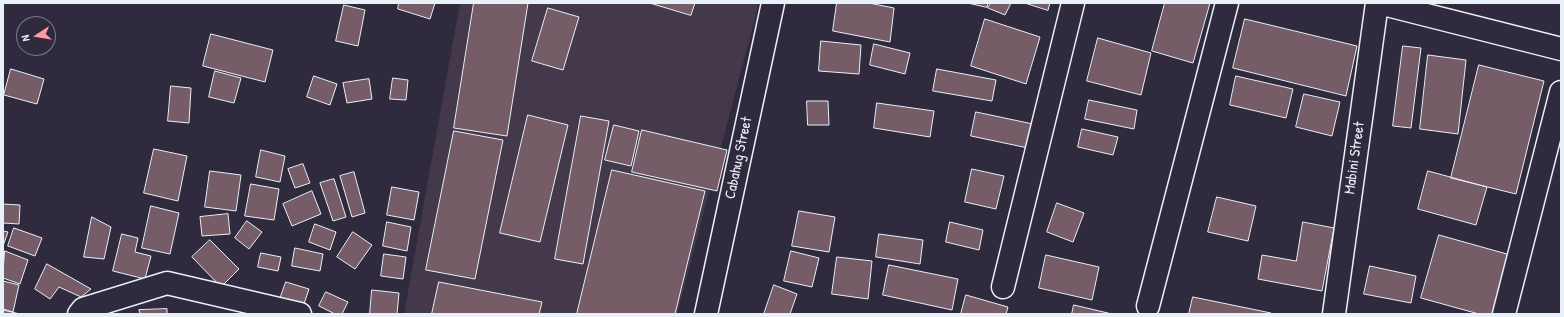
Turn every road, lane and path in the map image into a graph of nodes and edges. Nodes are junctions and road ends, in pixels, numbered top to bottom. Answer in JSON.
{"nodes":[{"id":1,"x":773,"y":3,"type":"edge"},
{"id":2,"x":1073,"y":3,"type":"edge"},
{"id":3,"x":1227,"y":3,"type":"edge"},
{"id":4,"x":1378,"y":3,"type":"edge"},
{"id":5,"x":1561,"y":50,"type":"edge"},
{"id":6,"x":1561,"y":92,"type":"edge"},
{"id":7,"x":1003,"y":287,"type":"dead end"},
{"id":8,"x":1148,"y":306,"type":"dead end"},
{"id":9,"x":79,"y":314,"type":"edge"},
{"id":10,"x":300,"y":314,"type":"edge"},
{"id":11,"x":706,"y":314,"type":"edge"},
{"id":12,"x":1334,"y":314,"type":"edge"},
{"id":13,"x":1504,"y":314,"type":"edge"}],
"edges":[{"from":1,"to":11,"type":"street","name":"Cabahug Street"},
{"from":2,"to":7,"type":"street"},
{"from":3,"to":8,"type":"street"},
{"from":4,"to":5,"type":"street"},
{"from":4,"to":12,"type":"street","name":"Mabini Street"},
{"from":6,"to":13,"type":"street"},
{"from":9,"to":10,"type":"street"}]}
